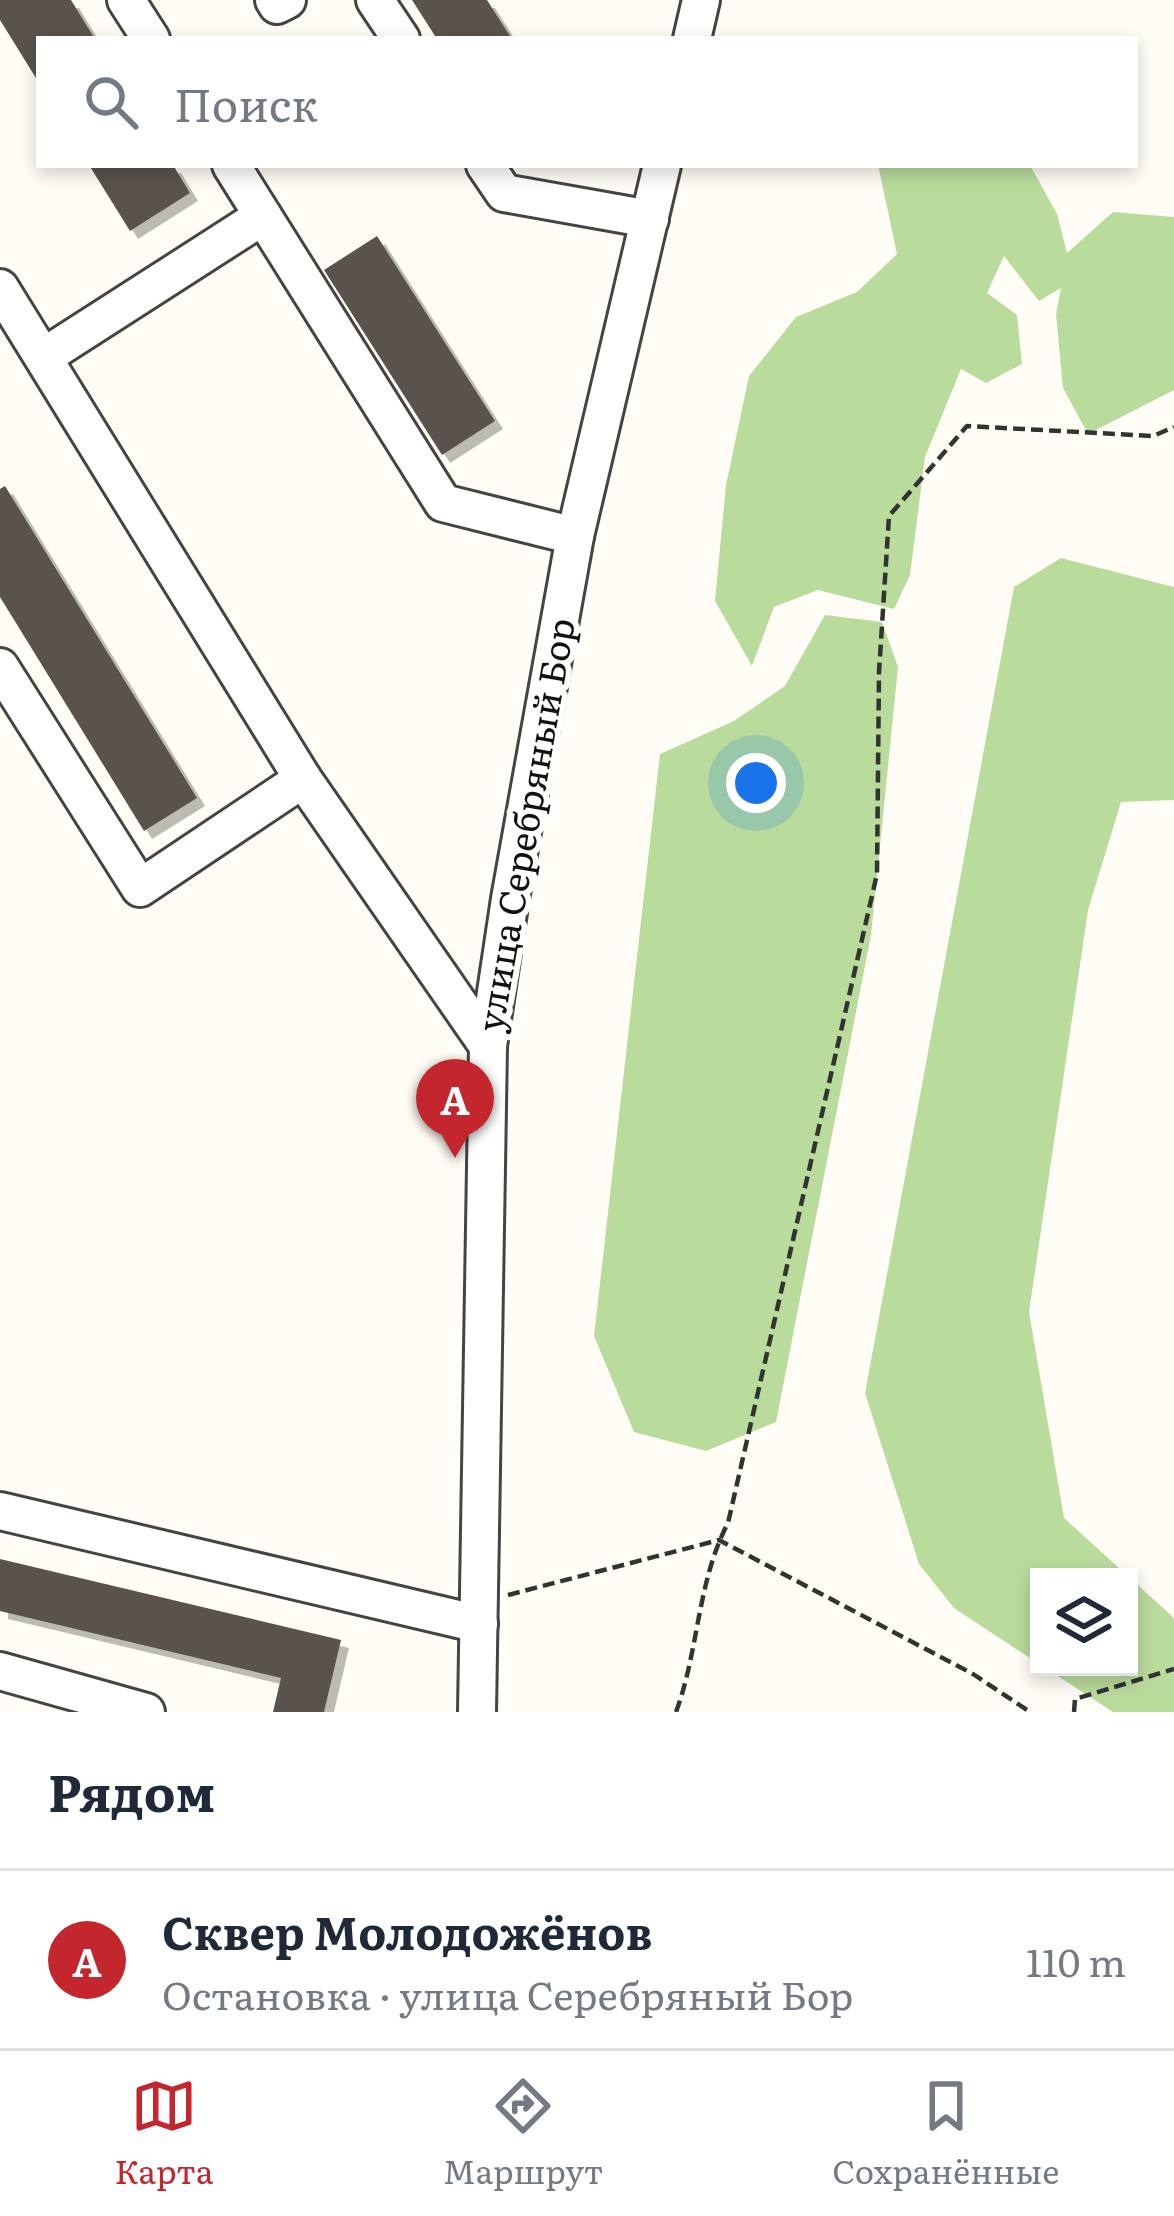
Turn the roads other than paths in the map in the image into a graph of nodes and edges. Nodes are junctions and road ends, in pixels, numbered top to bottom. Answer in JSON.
{"nodes":[{"id":1,"x":126,"y":0,"type":"edge"},
{"id":2,"x":274,"y":0,"type":"edge"},
{"id":3,"x":287,"y":0,"type":"edge"},
{"id":4,"x":375,"y":0,"type":"edge"},
{"id":5,"x":701,"y":0,"type":"edge"},
{"id":6,"x":149,"y":36,"type":"edge"},
{"id":7,"x":399,"y":36,"type":"edge"},
{"id":8,"x":693,"y":36,"type":"edge"},
{"id":9,"x":233,"y":168,"type":"edge"},
{"id":10,"x":487,"y":168,"type":"edge"},
{"id":11,"x":661,"y":168,"type":"edge"},
{"id":12,"x":263,"y":216,"type":"junction"},
{"id":13,"x":650,"y":219,"type":"junction"},
{"id":14,"x":0,"y":288,"type":"edge"},
{"id":15,"x":45,"y":356,"type":"junction"},
{"id":16,"x":575,"y":536,"type":"junction"},
{"id":17,"x":0,"y":667,"type":"edge"},
{"id":18,"x":302,"y":779,"type":"junction"},
{"id":19,"x":488,"y":1046,"type":"junction"},
{"id":20,"x":0,"y":1511,"type":"edge"},
{"id":21,"x":479,"y":1613,"type":"junction"},
{"id":22,"x":0,"y":1671,"type":"edge"},
{"id":23,"x":146,"y":1712,"type":"edge"},
{"id":24,"x":478,"y":1712,"type":"edge"}],
"edges":[{"from":1,"to":6,"type":"street"},
{"from":2,"to":3,"type":"street"},
{"from":4,"to":7,"type":"street"},
{"from":5,"to":8,"type":"street"},
{"from":9,"to":12,"type":"street"},
{"from":10,"to":13,"type":"street"},
{"from":11,"to":13,"type":"street","name":"улица Серебряный Бор"},
{"from":12,"to":15,"type":"street"},
{"from":12,"to":16,"type":"street"},
{"from":13,"to":16,"type":"street","name":"улица Серебряный Бор"},
{"from":14,"to":15,"type":"street"},
{"from":15,"to":18,"type":"street"},
{"from":16,"to":19,"type":"street","name":"улица Серебряный Бор"},
{"from":17,"to":18,"type":"street"},
{"from":18,"to":19,"type":"street"},
{"from":19,"to":21,"type":"street","name":"улица Серебряный Бор"},
{"from":20,"to":21,"type":"street"},
{"from":21,"to":24,"type":"street","name":"улица Серебряный Бор"},
{"from":22,"to":23,"type":"street"}]}
